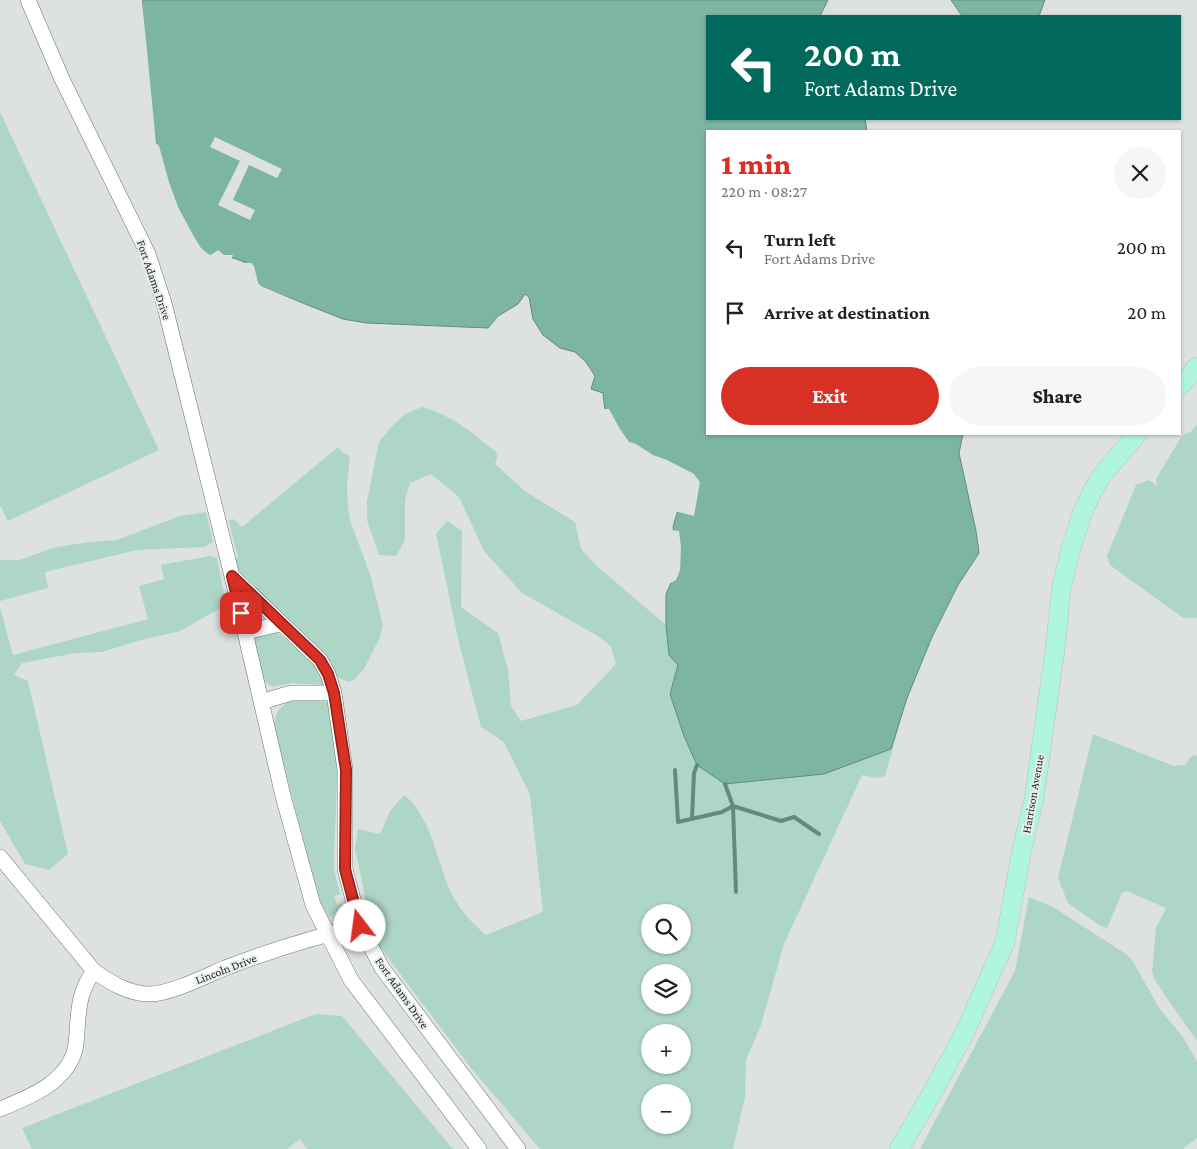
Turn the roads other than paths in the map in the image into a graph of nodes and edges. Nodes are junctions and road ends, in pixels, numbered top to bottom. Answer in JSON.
{"nodes":[{"id":1,"x":28,"y":0,"type":"edge"},
{"id":2,"x":1197,"y":366,"type":"edge"},
{"id":3,"x":1181,"y":385,"type":"edge"},
{"id":4,"x":1137,"y":435,"type":"edge"},
{"id":5,"x":232,"y":576,"type":"junction"},
{"id":6,"x":280,"y":624,"type":"junction"},
{"id":7,"x":245,"y":632,"type":"junction"},
{"id":8,"x":334,"y":693,"type":"junction"},
{"id":9,"x":261,"y":702,"type":"junction"},
{"id":10,"x":0,"y":857,"type":"edge"},
{"id":11,"x":360,"y":926,"type":"junction"},
{"id":12,"x":329,"y":935,"type":"junction"},
{"id":13,"x":94,"y":971,"type":"junction"},
{"id":14,"x":0,"y":1109,"type":"edge"},
{"id":15,"x":479,"y":1149,"type":"edge"},
{"id":16,"x":518,"y":1149,"type":"edge"},
{"id":17,"x":899,"y":1149,"type":"edge"}],
"edges":[{"from":1,"to":5,"type":"street","name":"Fort Adams Drive"},
{"from":2,"to":3,"type":"main road"},
{"from":4,"to":17,"type":"main road","name":"Harrison Avenue"},
{"from":5,"to":6,"type":"street","name":"Fort Adams Drive"},
{"from":5,"to":7,"type":"street","name":"Fort Adams Drive"},
{"from":6,"to":7,"type":"street"},
{"from":6,"to":8,"type":"street","name":"Fort Adams Drive"},
{"from":7,"to":9,"type":"street","name":"Fort Adams Drive"},
{"from":8,"to":9,"type":"street"},
{"from":8,"to":11,"type":"street","name":"Fort Adams Drive"},
{"from":9,"to":12,"type":"street","name":"Fort Adams Drive"},
{"from":10,"to":13,"type":"street","name":"Lincoln Drive"},
{"from":11,"to":12,"type":"street","name":"Lincoln Drive"},
{"from":11,"to":16,"type":"street","name":"Fort Adams Drive"},
{"from":12,"to":13,"type":"street","name":"Lincoln Drive"},
{"from":12,"to":15,"type":"street","name":"Fort Adams Drive"},
{"from":13,"to":14,"type":"street"}]}
